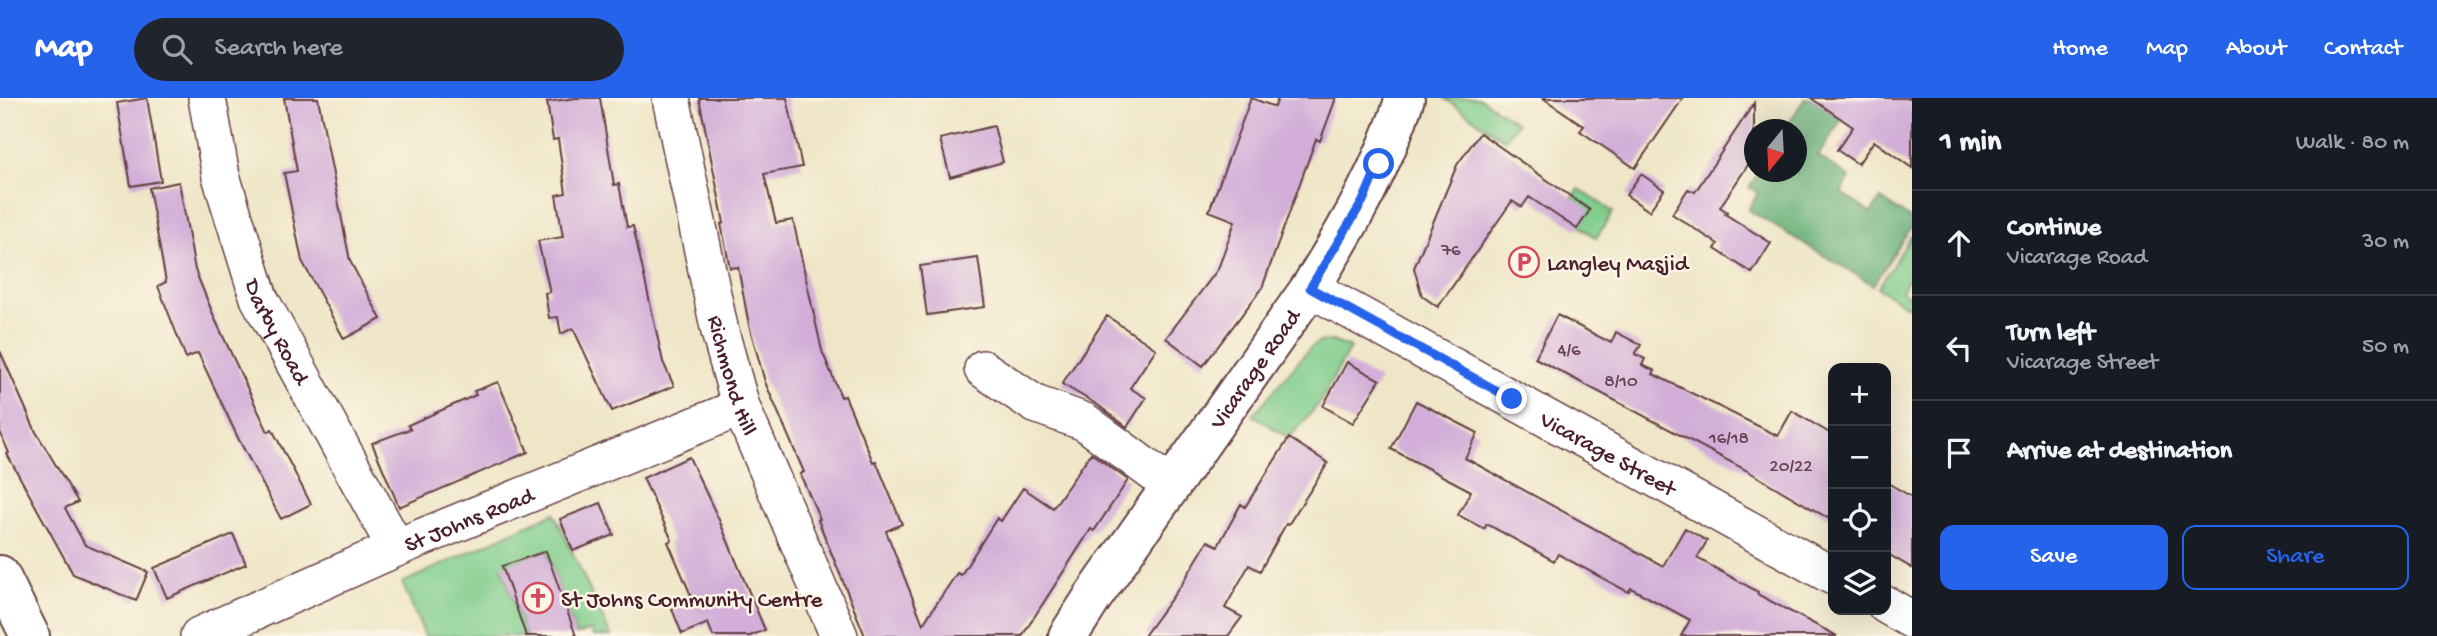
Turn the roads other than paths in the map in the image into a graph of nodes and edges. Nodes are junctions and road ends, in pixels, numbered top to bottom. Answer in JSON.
{"nodes":[{"id":1,"x":207,"y":98,"type":"edge"},
{"id":2,"x":671,"y":98,"type":"edge"},
{"id":3,"x":1405,"y":98,"type":"edge"},
{"id":4,"x":1310,"y":288,"type":"junction"},
{"id":5,"x":983,"y":369,"type":"dead end"},
{"id":6,"x":741,"y":407,"type":"junction"},
{"id":7,"x":1170,"y":485,"type":"junction"},
{"id":8,"x":396,"y":548,"type":"junction"},
{"id":9,"x":1828,"y":573,"type":"edge"},
{"id":10,"x":0,"y":575,"type":"edge"},
{"id":11,"x":1891,"y":608,"type":"edge"},
{"id":12,"x":1912,"y":620,"type":"edge"},
{"id":13,"x":30,"y":636,"type":"edge"},
{"id":14,"x":199,"y":636,"type":"edge"},
{"id":15,"x":839,"y":636,"type":"edge"},
{"id":16,"x":1068,"y":636,"type":"edge"}],
"edges":[{"from":1,"to":8,"type":"street","name":"Darby Road"},
{"from":2,"to":6,"type":"street","name":"Richmond Hill"},
{"from":3,"to":4,"type":"main road","name":"Vicarage Road"},
{"from":4,"to":7,"type":"main road","name":"Vicarage Road"},
{"from":4,"to":9,"type":"street","name":"Vicarage Street"},
{"from":5,"to":7,"type":"street"},
{"from":6,"to":8,"type":"street","name":"St Johns Road"},
{"from":6,"to":15,"type":"street","name":"Richmond Hill"},
{"from":7,"to":16,"type":"main road","name":"Vicarage Road"},
{"from":8,"to":14,"type":"street","name":"St Johns Road"},
{"from":10,"to":13,"type":"main road"},
{"from":11,"to":12,"type":"street"}]}
